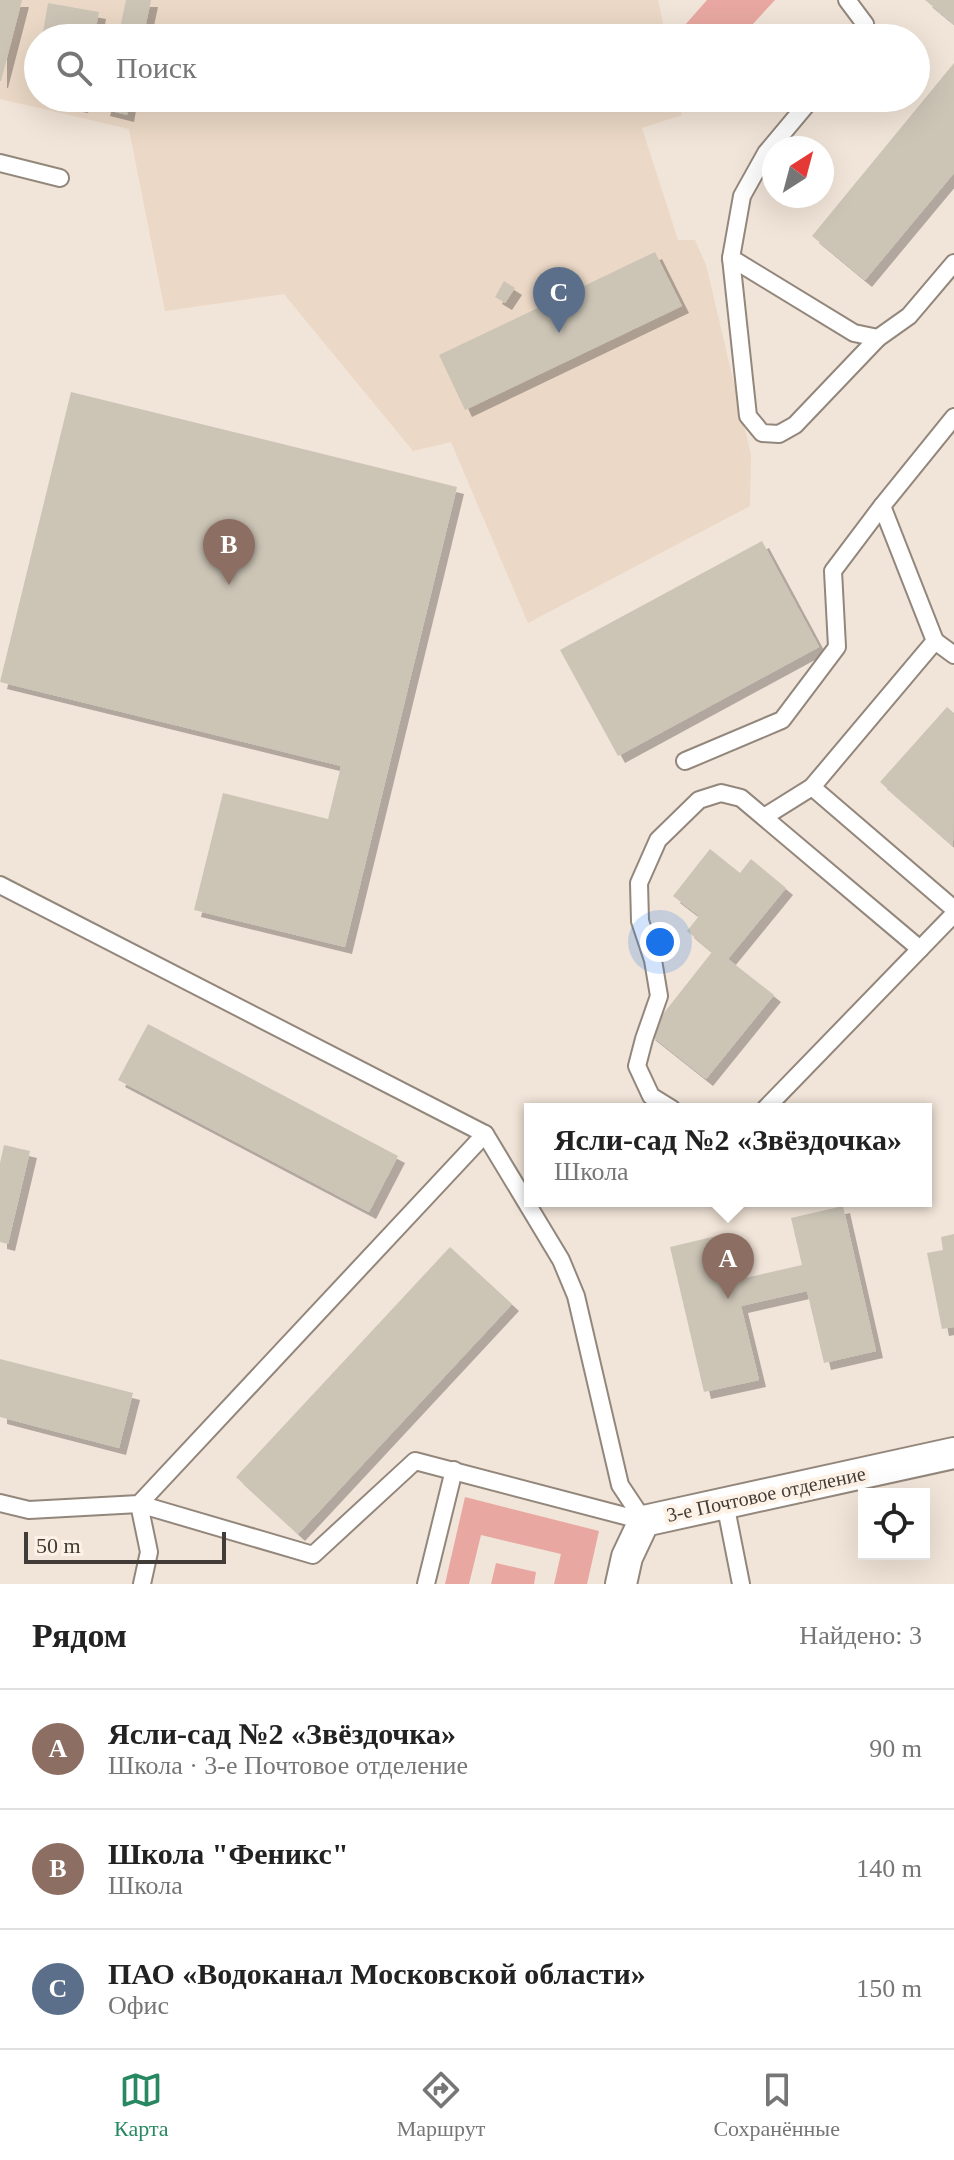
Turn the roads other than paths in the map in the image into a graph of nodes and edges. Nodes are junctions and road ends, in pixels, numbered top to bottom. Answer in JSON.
{"nodes":[{"id":1,"x":847,"y":0,"type":"edge"},
{"id":2,"x":865,"y":24,"type":"edge"},
{"id":3,"x":800,"y":112,"type":"edge"},
{"id":4,"x":0,"y":163,"type":"edge"},
{"id":5,"x":60,"y":178,"type":"dead end"},
{"id":6,"x":731,"y":258,"type":"junction"},
{"id":7,"x":954,"y":263,"type":"edge"},
{"id":8,"x":878,"y":338,"type":"junction"},
{"id":9,"x":954,"y":417,"type":"edge"},
{"id":10,"x":882,"y":506,"type":"junction"},
{"id":11,"x":935,"y":641,"type":"junction"},
{"id":12,"x":954,"y":655,"type":"edge"},
{"id":13,"x":685,"y":761,"type":"dead end"},
{"id":14,"x":812,"y":787,"type":"junction"},
{"id":15,"x":764,"y":817,"type":"junction"},
{"id":16,"x":0,"y":885,"type":"edge"},
{"id":17,"x":954,"y":911,"type":"edge"},
{"id":18,"x":920,"y":949,"type":"junction"},
{"id":19,"x":662,"y":1103,"type":"edge"},
{"id":20,"x":771,"y":1103,"type":"edge"},
{"id":21,"x":485,"y":1134,"type":"junction"},
{"id":22,"x":524,"y":1199,"type":"edge"},
{"id":23,"x":529,"y":1207,"type":"edge"},
{"id":24,"x":954,"y":1453,"type":"edge"},
{"id":25,"x":454,"y":1470,"type":"junction"},
{"id":26,"x":0,"y":1503,"type":"edge"},
{"id":27,"x":725,"y":1503,"type":"junction"},
{"id":28,"x":139,"y":1504,"type":"junction"},
{"id":29,"x":644,"y":1521,"type":"junction"},
{"id":30,"x":142,"y":1584,"type":"edge"},
{"id":31,"x":426,"y":1584,"type":"edge"},
{"id":32,"x":621,"y":1584,"type":"edge"},
{"id":33,"x":741,"y":1584,"type":"edge"}],
"edges":[{"from":1,"to":2,"type":"lane"},
{"from":3,"to":6,"type":"lane"},
{"from":4,"to":5,"type":"lane"},
{"from":6,"to":8,"type":"lane"},
{"from":6,"to":8,"type":"lane"},
{"from":7,"to":8,"type":"lane"},
{"from":9,"to":10,"type":"lane"},
{"from":10,"to":11,"type":"lane"},
{"from":10,"to":13,"type":"lane"},
{"from":11,"to":12,"type":"lane"},
{"from":11,"to":14,"type":"lane"},
{"from":14,"to":15,"type":"lane"},
{"from":14,"to":17,"type":"lane"},
{"from":15,"to":18,"type":"lane"},
{"from":15,"to":19,"type":"lane"},
{"from":16,"to":21,"type":"lane"},
{"from":17,"to":18,"type":"lane"},
{"from":18,"to":20,"type":"lane"},
{"from":21,"to":22,"type":"lane"},
{"from":21,"to":28,"type":"lane"},
{"from":23,"to":29,"type":"lane"},
{"from":24,"to":27,"type":"street","name":"3-е Почтовое отделение"},
{"from":25,"to":28,"type":"lane"},
{"from":25,"to":29,"type":"lane"},
{"from":25,"to":31,"type":"lane"},
{"from":26,"to":28,"type":"lane"},
{"from":27,"to":29,"type":"street","name":"3-е Почтовое отделение"},
{"from":27,"to":33,"type":"lane"},
{"from":28,"to":30,"type":"lane"},
{"from":29,"to":32,"type":"street","name":"3-е Почтовое отделение"}]}
